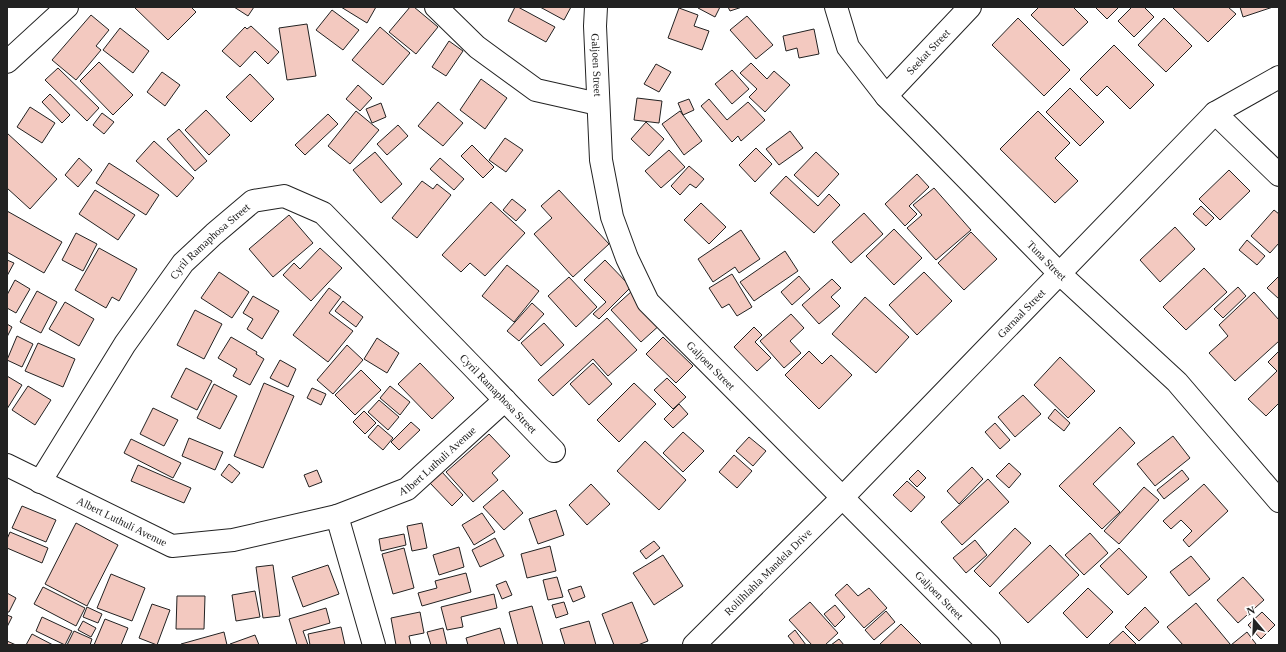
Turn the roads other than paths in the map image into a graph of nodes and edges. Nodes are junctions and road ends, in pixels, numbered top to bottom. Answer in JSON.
{"nodes":[{"id":1,"x":67,"y":7,"type":"edge"},
{"id":2,"x":436,"y":7,"type":"edge"},
{"id":3,"x":596,"y":7,"type":"edge"},
{"id":4,"x":836,"y":7,"type":"edge"},
{"id":5,"x":970,"y":7,"type":"edge"},
{"id":6,"x":7,"y":62,"type":"edge"},
{"id":7,"x":1279,"y":77,"type":"edge"},
{"id":8,"x":886,"y":96,"type":"junction"},
{"id":9,"x":598,"y":104,"type":"junction"},
{"id":10,"x":1215,"y":113,"type":"junction"},
{"id":11,"x":1279,"y":175,"type":"edge"},
{"id":12,"x":1060,"y":274,"type":"junction"},
{"id":13,"x":504,"y":400,"type":"junction"},
{"id":14,"x":554,"y":451,"type":"dead end"},
{"id":15,"x":7,"y":465,"type":"edge"},
{"id":16,"x":40,"y":482,"type":"junction"},
{"id":17,"x":842,"y":498,"type":"junction"},
{"id":18,"x":1279,"y":500,"type":"edge"},
{"id":19,"x":337,"y":516,"type":"junction"},
{"id":20,"x":374,"y":645,"type":"edge"},
{"id":21,"x":694,"y":645,"type":"edge"},
{"id":22,"x":989,"y":645,"type":"edge"}],
"edges":[{"from":1,"to":6,"type":"street"},
{"from":2,"to":9,"type":"street"},
{"from":3,"to":9,"type":"street","name":"Galjoen Street"},
{"from":4,"to":8,"type":"street","name":"Tuna Street"},
{"from":5,"to":8,"type":"street","name":"Seekat Street"},
{"from":7,"to":10,"type":"street","name":"Garnaal Street"},
{"from":8,"to":12,"type":"street","name":"Tuna Street"},
{"from":9,"to":17,"type":"street","name":"Galjoen Street"},
{"from":10,"to":11,"type":"street"},
{"from":10,"to":12,"type":"street","name":"Garnaal Street"},
{"from":12,"to":17,"type":"street","name":"Garnaal Street"},
{"from":12,"to":18,"type":"street","name":"Tuna Street"},
{"from":13,"to":14,"type":"street","name":"Cyril Ramaphosa Street"},
{"from":13,"to":16,"type":"street","name":"Cyril Ramaphosa Street"},
{"from":13,"to":19,"type":"street","name":"Albert Luthuli Avenue"},
{"from":15,"to":16,"type":"street","name":"Albert Luthuli Avenue"},
{"from":16,"to":19,"type":"street","name":"Albert Luthuli Avenue"},
{"from":17,"to":21,"type":"street","name":"Rolilhlahla Mandela Drive"},
{"from":17,"to":22,"type":"street","name":"Galjoen Street"},
{"from":19,"to":20,"type":"street"}]}
